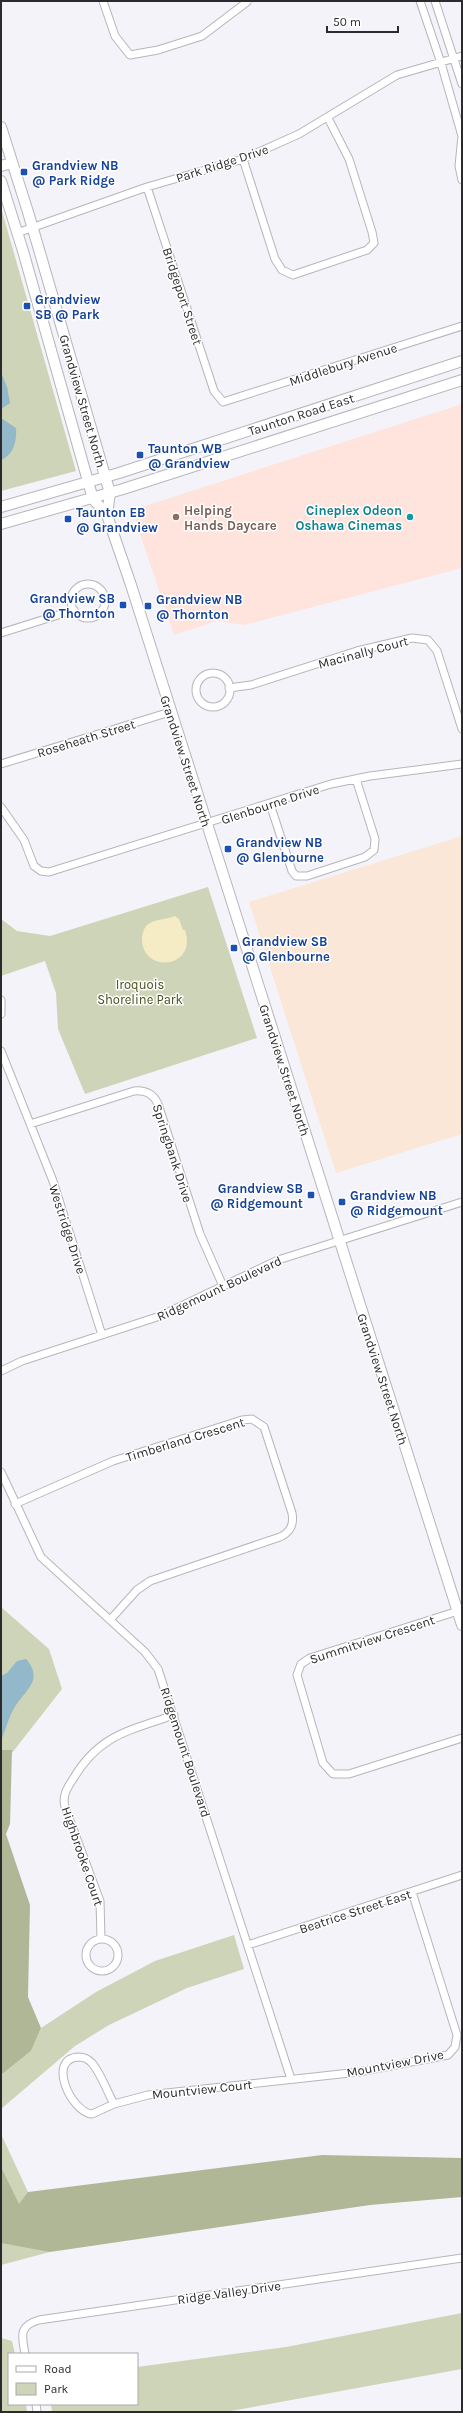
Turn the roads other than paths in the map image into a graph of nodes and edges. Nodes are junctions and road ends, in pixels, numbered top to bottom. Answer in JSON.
{"nodes":[{"id":1,"x":103,"y":1,"type":"edge"},
{"id":2,"x":420,"y":1,"type":"edge"},
{"id":3,"x":436,"y":1,"type":"edge"},
{"id":4,"x":247,"y":2,"type":"edge"},
{"id":5,"x":462,"y":56,"type":"edge"},
{"id":6,"x":454,"y":59,"type":"junction"},
{"id":7,"x":441,"y":63,"type":"junction"},
{"id":8,"x":462,"y":84,"type":"edge"},
{"id":9,"x":328,"y":118,"type":"junction"},
{"id":10,"x":1,"y":127,"type":"edge"},
{"id":11,"x":462,"y":136,"type":"edge"},
{"id":12,"x":243,"y":159,"type":"junction"},
{"id":13,"x":12,"y":163,"type":"junction"},
{"id":14,"x":1,"y":166,"type":"edge"},
{"id":15,"x":462,"y":180,"type":"edge"},
{"id":16,"x":1,"y":181,"type":"edge"},
{"id":17,"x":147,"y":187,"type":"junction"},
{"id":18,"x":33,"y":227,"type":"junction"},
{"id":19,"x":17,"y":233,"type":"junction"},
{"id":20,"x":462,"y":326,"type":"edge"},
{"id":21,"x":62,"y":328,"type":"junction"},
{"id":22,"x":46,"y":334,"type":"junction"},
{"id":23,"x":462,"y":361,"type":"edge"},
{"id":24,"x":462,"y":380,"type":"edge"},
{"id":25,"x":223,"y":402,"type":"joint"},
{"id":26,"x":105,"y":477,"type":"junction"},
{"id":27,"x":88,"y":482,"type":"junction"},
{"id":28,"x":110,"y":493,"type":"junction"},
{"id":29,"x":93,"y":499,"type":"junction"},
{"id":30,"x":1,"y":507,"type":"edge"},
{"id":31,"x":107,"y":515,"type":"junction"},
{"id":32,"x":1,"y":524,"type":"edge"},
{"id":33,"x":74,"y":610,"type":"junction"},
{"id":34,"x":1,"y":633,"type":"edge"},
{"id":35,"x":229,"y":688,"type":"junction"},
{"id":36,"x":170,"y":712,"type":"junction"},
{"id":37,"x":462,"y":729,"type":"edge"},
{"id":38,"x":1,"y":764,"type":"edge"},
{"id":39,"x":462,"y":764,"type":"edge"},
{"id":40,"x":356,"y":779,"type":"junction"},
{"id":41,"x":270,"y":804,"type":"junction"},
{"id":42,"x":1,"y":807,"type":"edge"},
{"id":43,"x":206,"y":824,"type":"junction"},
{"id":44,"x":1,"y":1000,"type":"edge"},
{"id":45,"x":1,"y":1014,"type":"edge"},
{"id":46,"x":1,"y":1051,"type":"edge"},
{"id":47,"x":30,"y":1124,"type":"junction"},
{"id":48,"x":462,"y":1202,"type":"edge"},
{"id":49,"x":339,"y":1241,"type":"junction"},
{"id":50,"x":223,"y":1286,"type":"junction"},
{"id":51,"x":102,"y":1335,"type":"junction"},
{"id":52,"x":1,"y":1371,"type":"edge"},
{"id":53,"x":1,"y":1472,"type":"edge"},
{"id":54,"x":15,"y":1504,"type":"junction"},
{"id":55,"x":458,"y":1611,"type":"junction"},
{"id":56,"x":110,"y":1620,"type":"junction"},
{"id":57,"x":462,"y":1624,"type":"edge"},
{"id":58,"x":174,"y":1715,"type":"junction"},
{"id":59,"x":462,"y":1738,"type":"edge"},
{"id":60,"x":462,"y":1875,"type":"edge"},
{"id":61,"x":412,"y":1892,"type":"junction"},
{"id":62,"x":101,"y":1939,"type":"junction"},
{"id":63,"x":248,"y":1946,"type":"junction"},
{"id":64,"x":291,"y":2079,"type":"junction"},
{"id":65,"x":114,"y":2104,"type":"junction"},
{"id":66,"x":462,"y":2258,"type":"edge"},
{"id":67,"x":25,"y":2353,"type":"edge"}],
"edges":[{"from":1,"to":4,"type":"street"},
{"from":2,"to":7,"type":"street"},
{"from":3,"to":6,"type":"street"},
{"from":5,"to":6,"type":"street","name":"Park Ridge Drive"},
{"from":6,"to":7,"type":"street","name":"Park Ridge Drive"},
{"from":6,"to":8,"type":"street"},
{"from":7,"to":9,"type":"street","name":"Park Ridge Drive"},
{"from":7,"to":11,"type":"street"},
{"from":9,"to":12,"type":"street","name":"Park Ridge Drive"},
{"from":9,"to":12,"type":"street"},
{"from":10,"to":13,"type":"street","name":"Grandview Street North"},
{"from":11,"to":15,"type":"street"},
{"from":12,"to":17,"type":"street","name":"Park Ridge Drive"},
{"from":13,"to":14,"type":"street"},
{"from":13,"to":18,"type":"street","name":"Grandview Street North"},
{"from":16,"to":19,"type":"street","name":"Grandview Street North"},
{"from":17,"to":18,"type":"street","name":"Park Ridge Drive"},
{"from":17,"to":25,"type":"street","name":"Bridgeport Street"},
{"from":18,"to":19,"type":"street","name":"Park Ridge Drive"},
{"from":18,"to":21,"type":"street","name":"Grandview Street North"},
{"from":19,"to":22,"type":"street","name":"Grandview Street North"},
{"from":20,"to":25,"type":"street","name":"Middlebury Avenue"},
{"from":21,"to":22,"type":"street"},
{"from":21,"to":26,"type":"street","name":"Grandview Street North"},
{"from":22,"to":27,"type":"street","name":"Grandview Street North"},
{"from":23,"to":26,"type":"street","name":"Taunton Road East"},
{"from":24,"to":28,"type":"street","name":"Taunton Road East"},
{"from":26,"to":27,"type":"street","name":"Taunton Road East"},
{"from":26,"to":28,"type":"street","name":"Grandview Street North"},
{"from":27,"to":29,"type":"street","name":"Grandview Street North"},
{"from":27,"to":30,"type":"street","name":"Taunton Road East"},
{"from":28,"to":29,"type":"street","name":"Taunton Road East"},
{"from":28,"to":31,"type":"street","name":"Grandview Street North"},
{"from":29,"to":31,"type":"street","name":"Grandview Street North"},
{"from":29,"to":32,"type":"street","name":"Taunton Road East"},
{"from":31,"to":36,"type":"street","name":"Grandview Street North"},
{"from":33,"to":33,"type":"street"},
{"from":33,"to":34,"type":"street"},
{"from":35,"to":35,"type":"street"},
{"from":35,"to":37,"type":"street","name":"Macinally Court"},
{"from":36,"to":38,"type":"street","name":"Roseheath Street"},
{"from":36,"to":43,"type":"street","name":"Grandview Street North"},
{"from":39,"to":40,"type":"street","name":"Glenbourne Drive"},
{"from":40,"to":41,"type":"street","name":"Glenbourne Drive"},
{"from":40,"to":41,"type":"street"},
{"from":41,"to":43,"type":"street","name":"Glenbourne Drive"},
{"from":42,"to":43,"type":"street","name":"Glenbourne Drive"},
{"from":43,"to":49,"type":"street","name":"Grandview Street North"},
{"from":44,"to":45,"type":"street"},
{"from":46,"to":47,"type":"street","name":"Westridge Drive"},
{"from":47,"to":50,"type":"street","name":"Springbank Drive"},
{"from":47,"to":51,"type":"street","name":"Westridge Drive"},
{"from":48,"to":49,"type":"street","name":"Ridgemount Boulevard"},
{"from":49,"to":50,"type":"street","name":"Ridgemount Boulevard"},
{"from":49,"to":55,"type":"street","name":"Grandview Street North"},
{"from":50,"to":51,"type":"street","name":"Ridgemount Boulevard"},
{"from":51,"to":52,"type":"street","name":"Ridgemount Boulevard"},
{"from":53,"to":54,"type":"street","name":"Ridgemount Boulevard"},
{"from":54,"to":56,"type":"street","name":"Ridgemount Boulevard"},
{"from":54,"to":56,"type":"street","name":"Timberland Crescent"},
{"from":55,"to":57,"type":"street","name":"Grandview Street North"},
{"from":55,"to":59,"type":"street","name":"Summitview Crescent"},
{"from":56,"to":58,"type":"street","name":"Ridgemount Boulevard"},
{"from":58,"to":62,"type":"street","name":"Highbrooke Court"},
{"from":58,"to":63,"type":"street","name":"Ridgemount Boulevard"},
{"from":60,"to":61,"type":"street","name":"Beatrice Street East"},
{"from":61,"to":63,"type":"street","name":"Beatrice Street East"},
{"from":61,"to":64,"type":"street","name":"Mountview Drive"},
{"from":62,"to":62,"type":"street"},
{"from":63,"to":64,"type":"street","name":"Ridgemount Boulevard"},
{"from":64,"to":65,"type":"street","name":"Mountview Court"},
{"from":65,"to":65,"type":"street","name":"Mountview Court"},
{"from":66,"to":67,"type":"street","name":"Ridge Valley Drive"}]}
